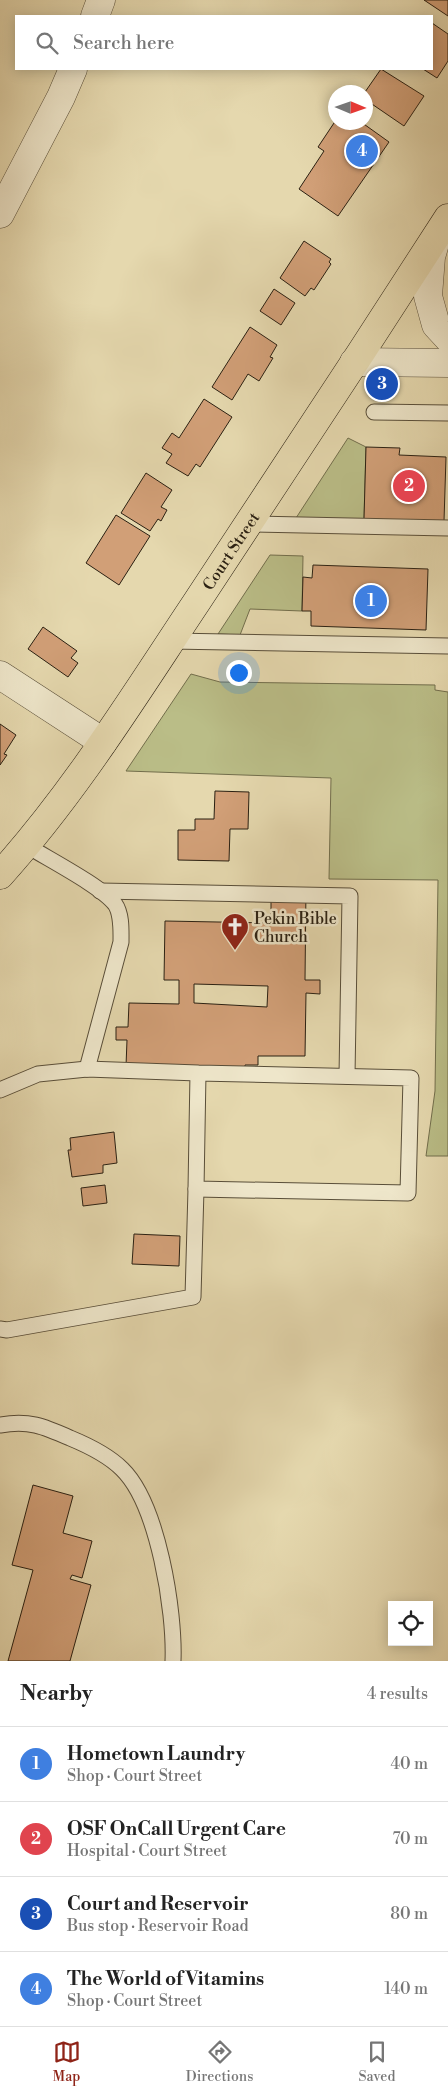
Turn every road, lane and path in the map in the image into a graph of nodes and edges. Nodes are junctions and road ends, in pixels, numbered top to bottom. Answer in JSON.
{"nodes":[{"id":1,"x":101,"y":0,"type":"edge"},
{"id":2,"x":95,"y":15,"type":"edge"},
{"id":3,"x":73,"y":70,"type":"edge"},
{"id":4,"x":0,"y":214,"type":"edge"},
{"id":5,"x":444,"y":231,"type":"edge"},
{"id":6,"x":448,"y":338,"type":"edge"},
{"id":7,"x":354,"y":362,"type":"junction"},
{"id":8,"x":448,"y":363,"type":"edge"},
{"id":9,"x":374,"y":412,"type":"dead end"},
{"id":10,"x":448,"y":413,"type":"edge"},
{"id":11,"x":248,"y":524,"type":"junction"},
{"id":12,"x":448,"y":528,"type":"edge"},
{"id":13,"x":171,"y":641,"type":"junction"},
{"id":14,"x":448,"y":646,"type":"edge"},
{"id":15,"x":0,"y":675,"type":"edge"},
{"id":16,"x":103,"y":742,"type":"junction"},
{"id":17,"x":26,"y":845,"type":"junction"},
{"id":18,"x":0,"y":875,"type":"edge"},
{"id":19,"x":100,"y":891,"type":"junction"},
{"id":20,"x":87,"y":1069,"type":"junction"},
{"id":21,"x":198,"y":1073,"type":"junction"},
{"id":22,"x":347,"y":1076,"type":"junction"},
{"id":23,"x":0,"y":1090,"type":"edge"},
{"id":24,"x":196,"y":1190,"type":"junction"},
{"id":25,"x":0,"y":1329,"type":"edge"},
{"id":26,"x":0,"y":1425,"type":"edge"},
{"id":27,"x":173,"y":1661,"type":"edge"}],
"edges":[{"from":1,"to":2,"type":"street"},
{"from":3,"to":4,"type":"street"},
{"from":5,"to":6,"type":"street"},
{"from":5,"to":7,"type":"main road","name":"Court Street"},
{"from":7,"to":8,"type":"street"},
{"from":7,"to":11,"type":"main road","name":"Court Street"},
{"from":9,"to":10,"type":"lane"},
{"from":11,"to":12,"type":"lane"},
{"from":11,"to":13,"type":"main road","name":"Court Street"},
{"from":13,"to":14,"type":"lane"},
{"from":13,"to":16,"type":"main road","name":"Court Street"},
{"from":15,"to":16,"type":"street"},
{"from":16,"to":17,"type":"main road","name":"Court Street"},
{"from":17,"to":18,"type":"main road","name":"Court Street"},
{"from":17,"to":19,"type":"lane"},
{"from":19,"to":20,"type":"lane"},
{"from":19,"to":22,"type":"lane"},
{"from":20,"to":21,"type":"lane"},
{"from":20,"to":23,"type":"lane"},
{"from":21,"to":22,"type":"lane"},
{"from":21,"to":24,"type":"lane"},
{"from":22,"to":24,"type":"lane"},
{"from":24,"to":25,"type":"lane"},
{"from":26,"to":27,"type":"lane"}]}
